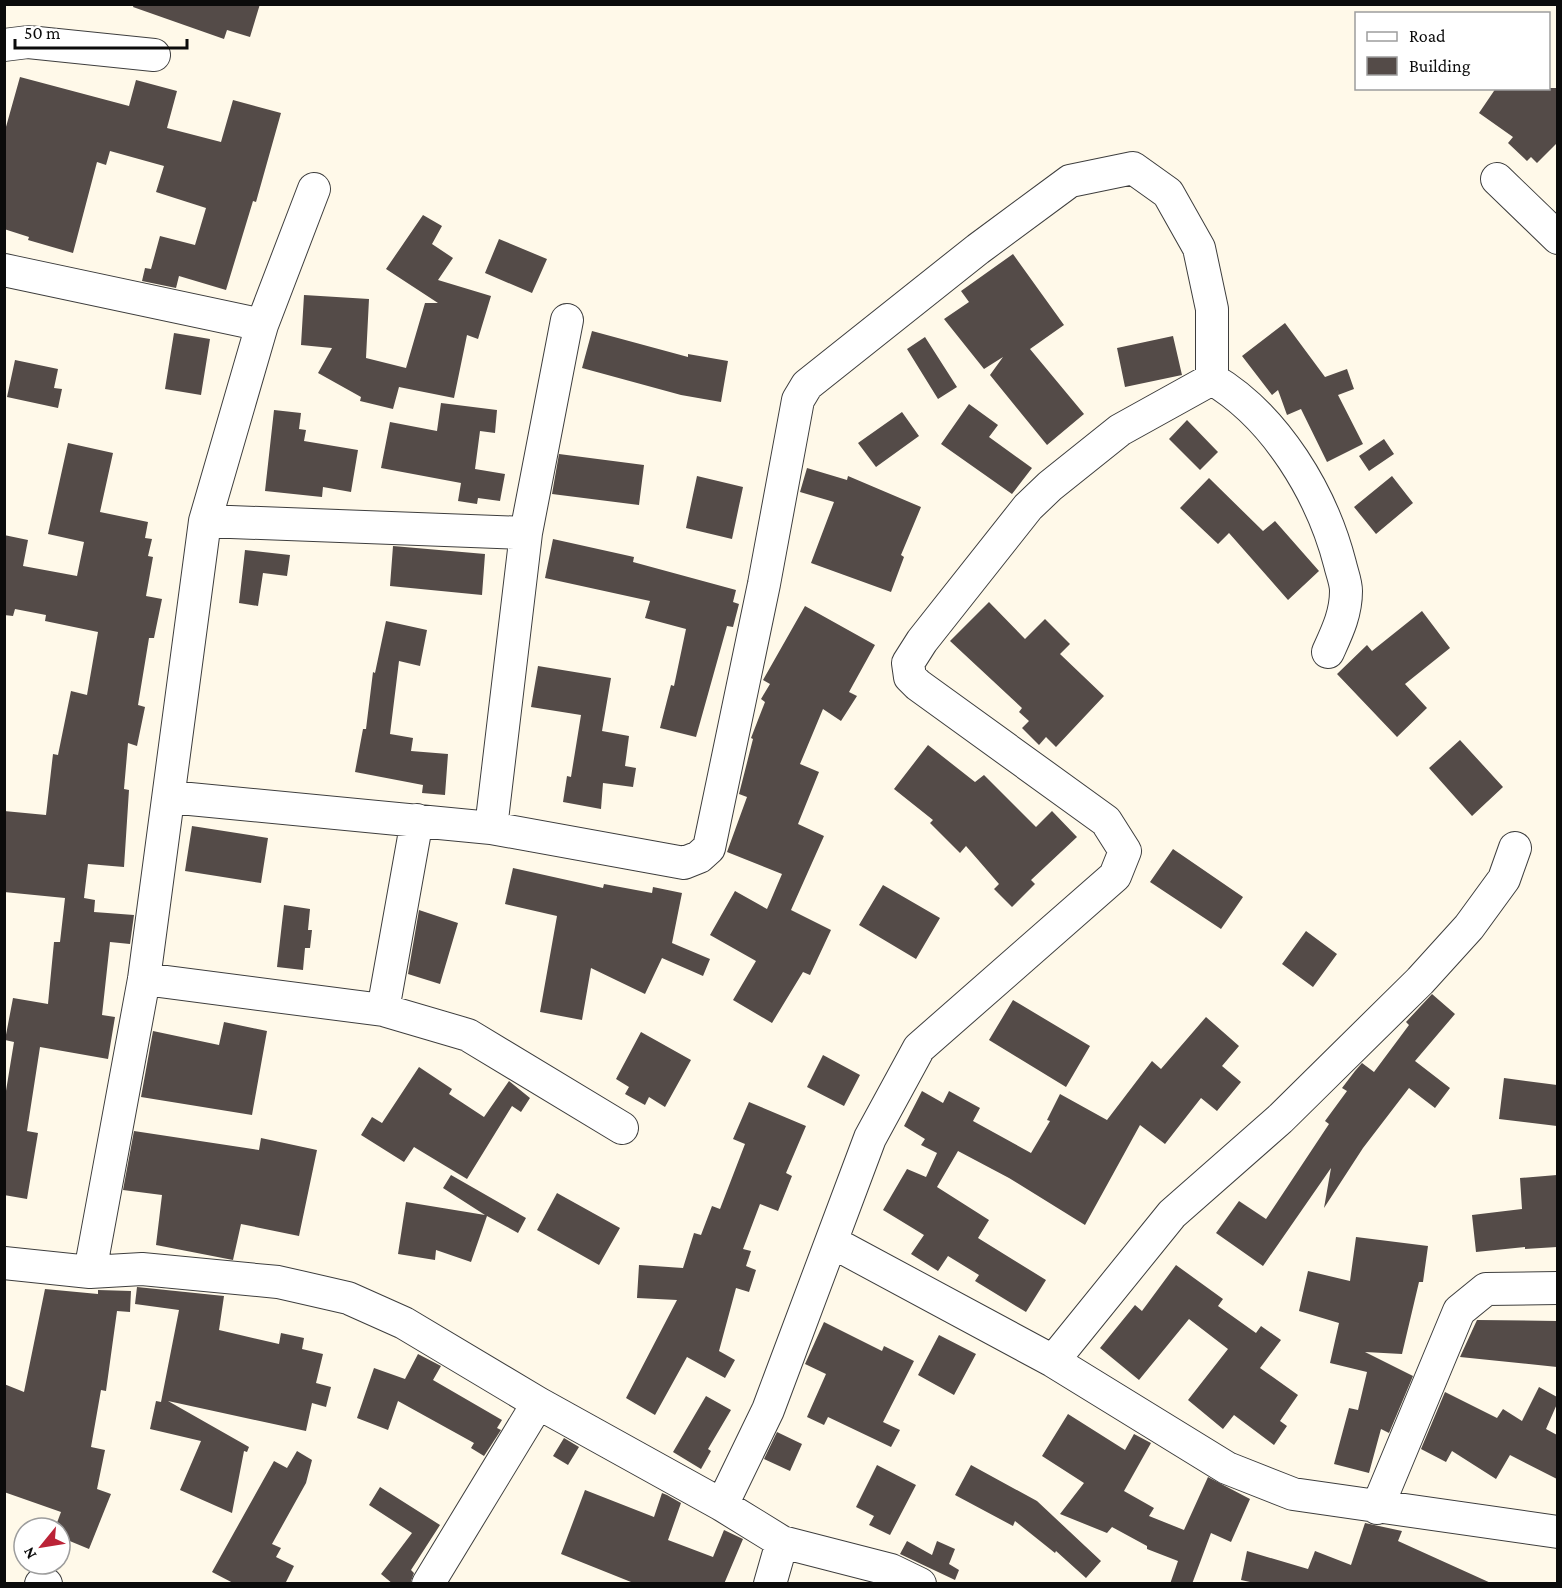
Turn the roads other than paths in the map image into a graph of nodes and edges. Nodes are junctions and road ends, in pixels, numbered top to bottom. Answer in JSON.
{"nodes":[{"id":1,"x":4,"y":45,"type":"edge"},
{"id":2,"x":154,"y":55,"type":"dead end"},
{"id":3,"x":1497,"y":179,"type":"dead end"},
{"id":4,"x":314,"y":189,"type":"dead end"},
{"id":5,"x":1557,"y":238,"type":"edge"},
{"id":6,"x":4,"y":270,"type":"edge"},
{"id":7,"x":567,"y":320,"type":"dead end"},
{"id":8,"x":262,"y":325,"type":"junction"},
{"id":9,"x":1212,"y":380,"type":"junction"},
{"id":10,"x":205,"y":521,"type":"junction"},
{"id":11,"x":526,"y":533,"type":"junction"},
{"id":12,"x":1328,"y":652,"type":"dead end"},
{"id":13,"x":169,"y":796,"type":"junction"},
{"id":14,"x":417,"y":820,"type":"junction"},
{"id":15,"x":491,"y":828,"type":"junction"},
{"id":16,"x":1515,"y":848,"type":"dead end"},
{"id":17,"x":144,"y":979,"type":"junction"},
{"id":18,"x":383,"y":1010,"type":"junction"},
{"id":19,"x":622,"y":1128,"type":"dead end"},
{"id":20,"x":832,"y":1242,"type":"junction"},
{"id":21,"x":4,"y":1263,"type":"edge"},
{"id":22,"x":90,"y":1272,"type":"junction"},
{"id":23,"x":1557,"y":1288,"type":"edge"},
{"id":24,"x":1053,"y":1361,"type":"junction"},
{"id":25,"x":538,"y":1403,"type":"junction"},
{"id":26,"x":722,"y":1505,"type":"junction"},
{"id":27,"x":1377,"y":1508,"type":"junction"},
{"id":28,"x":1557,"y":1532,"type":"edge"},
{"id":29,"x":782,"y":1542,"type":"junction"},
{"id":30,"x":41,"y":1584,"type":"edge"},
{"id":31,"x":46,"y":1584,"type":"edge"},
{"id":32,"x":428,"y":1584,"type":"edge"},
{"id":33,"x":770,"y":1584,"type":"edge"},
{"id":34,"x":920,"y":1584,"type":"edge"}],
"edges":[{"from":1,"to":2,"type":"street"},
{"from":3,"to":5,"type":"street"},
{"from":4,"to":8,"type":"street"},
{"from":6,"to":8,"type":"street"},
{"from":7,"to":11,"type":"street"},
{"from":8,"to":10,"type":"street"},
{"from":9,"to":12,"type":"street"},
{"from":9,"to":15,"type":"street"},
{"from":9,"to":20,"type":"street"},
{"from":10,"to":11,"type":"street"},
{"from":10,"to":13,"type":"street"},
{"from":11,"to":15,"type":"street"},
{"from":13,"to":14,"type":"street"},
{"from":13,"to":17,"type":"street"},
{"from":14,"to":15,"type":"street"},
{"from":14,"to":18,"type":"street"},
{"from":16,"to":24,"type":"street"},
{"from":17,"to":18,"type":"street"},
{"from":17,"to":22,"type":"street"},
{"from":18,"to":19,"type":"street"},
{"from":20,"to":24,"type":"street"},
{"from":20,"to":26,"type":"street"},
{"from":21,"to":22,"type":"street"},
{"from":22,"to":25,"type":"street"},
{"from":23,"to":27,"type":"street"},
{"from":24,"to":27,"type":"street"},
{"from":25,"to":26,"type":"street"},
{"from":25,"to":32,"type":"street"},
{"from":26,"to":29,"type":"street"},
{"from":27,"to":28,"type":"street"},
{"from":29,"to":33,"type":"street"},
{"from":29,"to":34,"type":"street"},
{"from":30,"to":31,"type":"street"}]}
